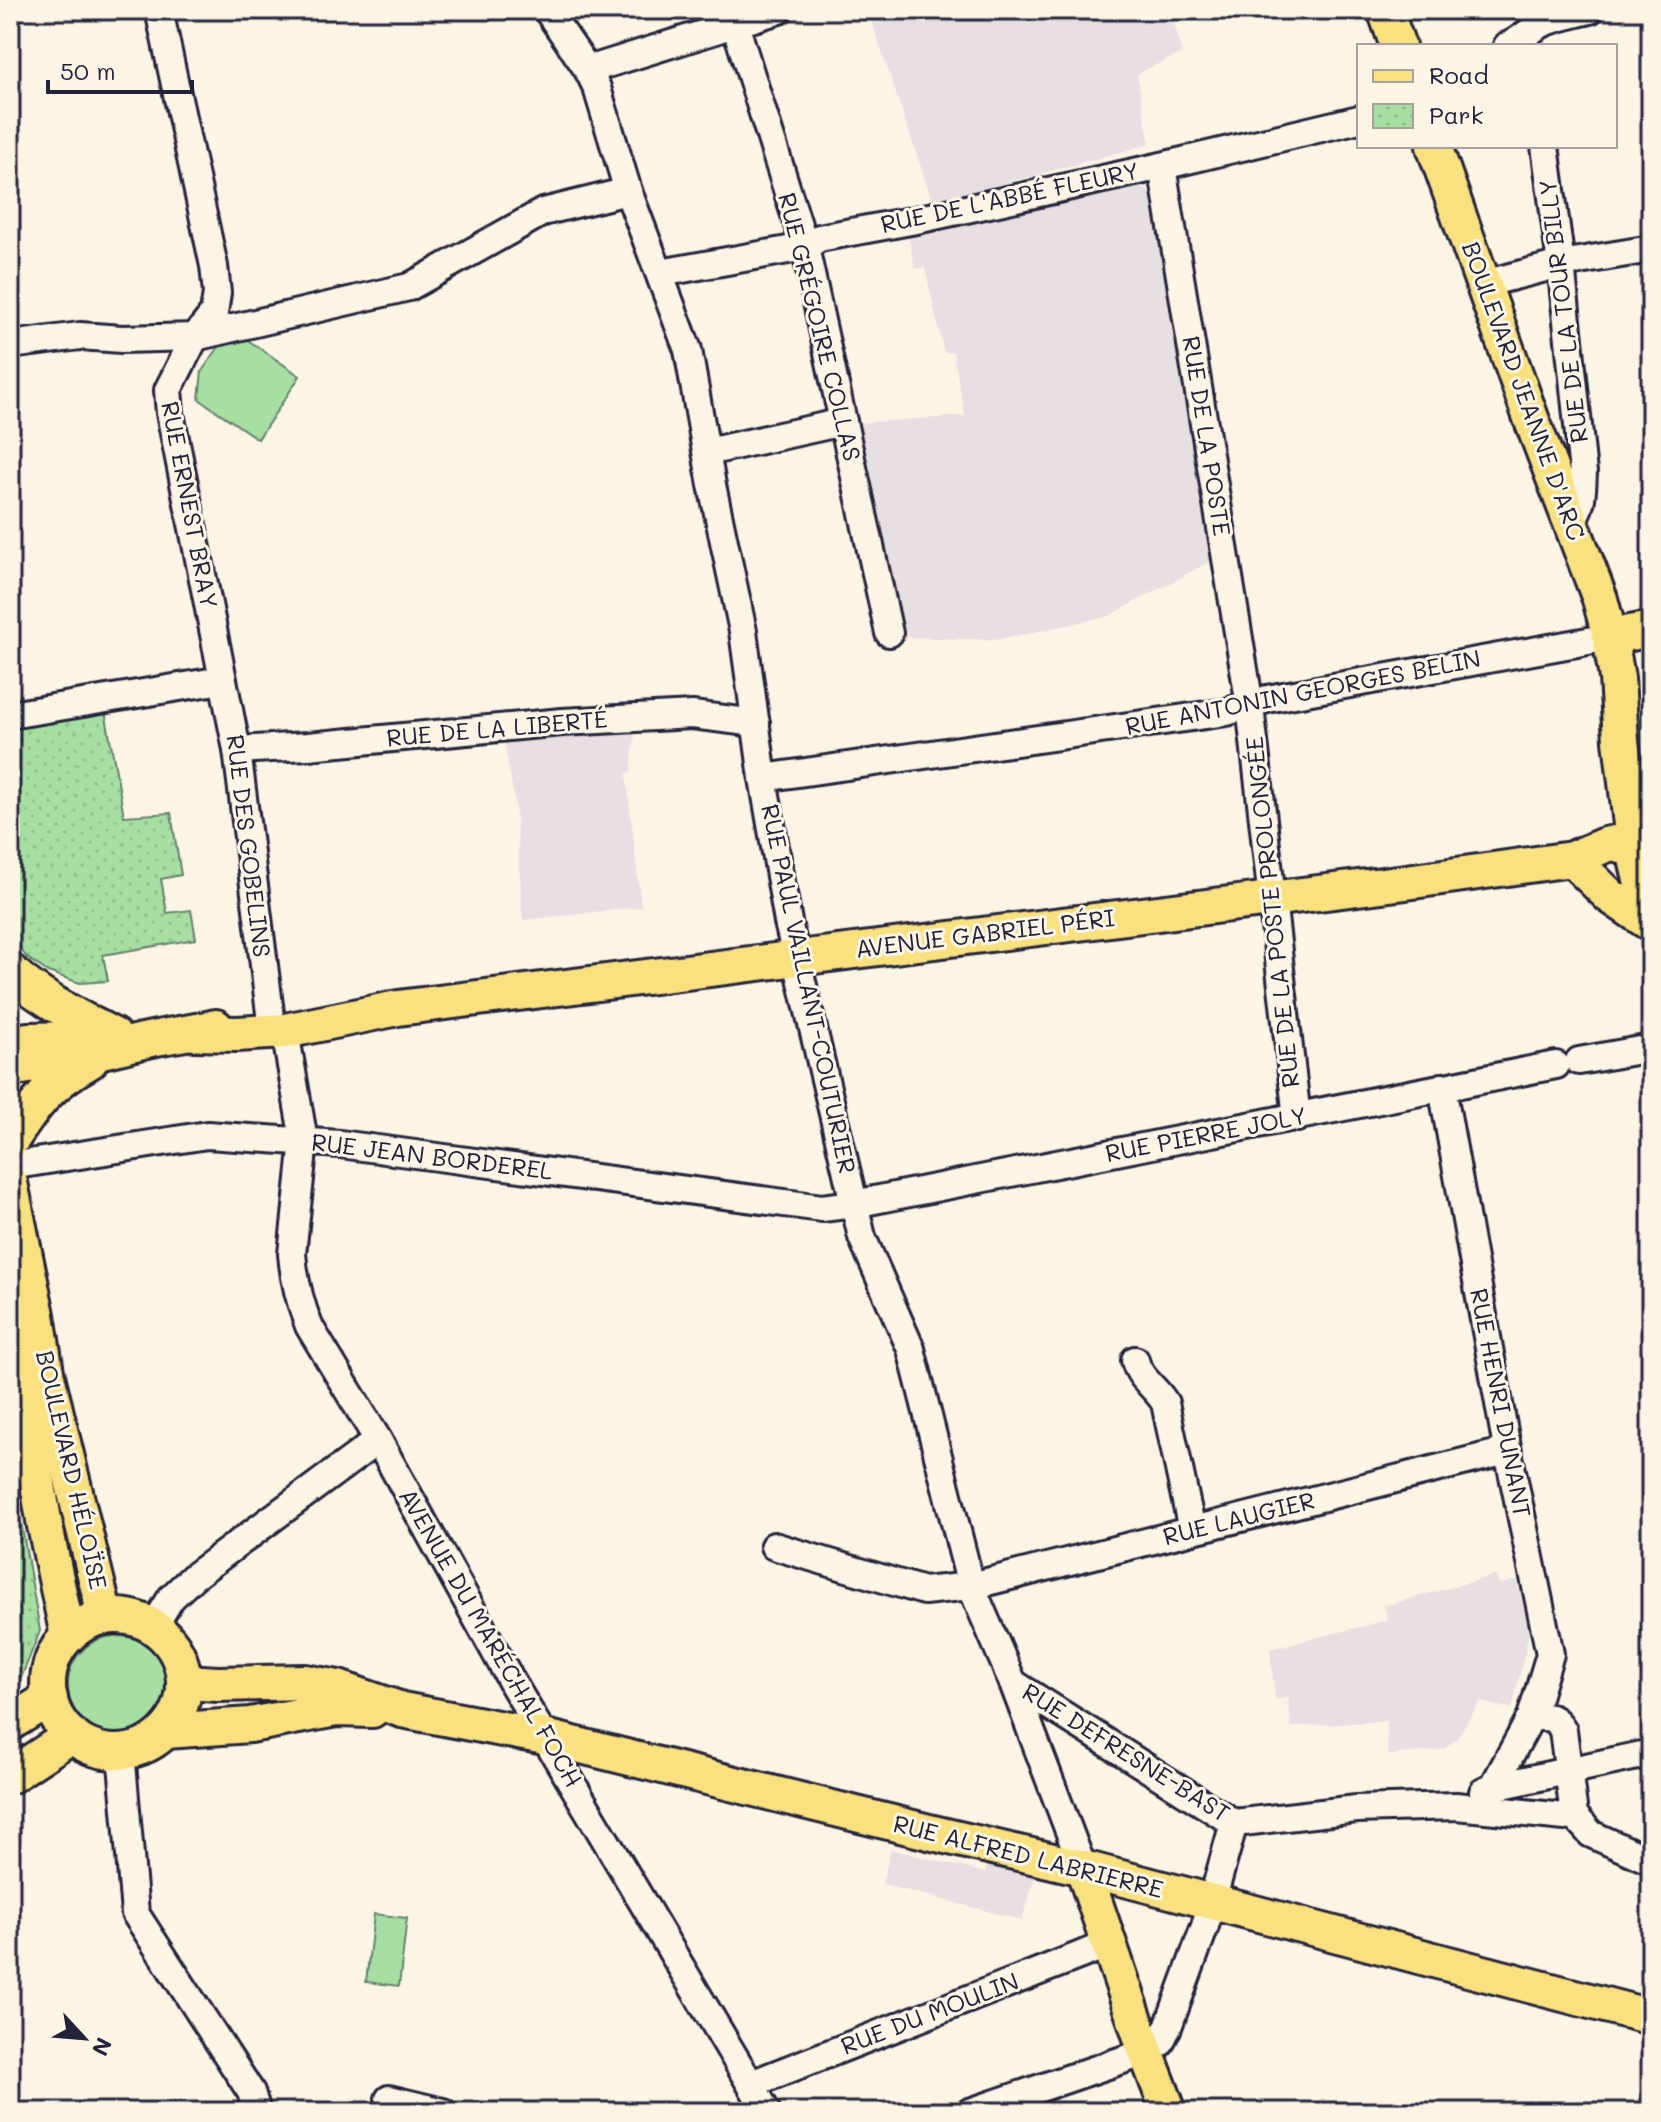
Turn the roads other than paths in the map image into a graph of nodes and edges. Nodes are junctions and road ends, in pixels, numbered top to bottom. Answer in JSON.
{"nodes":[{"id":1,"x":159,"y":10,"type":"edge"},
{"id":2,"x":547,"y":10,"type":"edge"},
{"id":3,"x":779,"y":10,"type":"edge"},
{"id":4,"x":1385,"y":10,"type":"edge"},
{"id":5,"x":1590,"y":10,"type":"edge"},
{"id":6,"x":735,"y":24,"type":"junction"},
{"id":7,"x":1522,"y":34,"type":"edge"},
{"id":8,"x":1397,"y":44,"type":"edge"},
{"id":9,"x":588,"y":70,"type":"junction"},
{"id":10,"x":1357,"y":119,"type":"edge"},
{"id":11,"x":1435,"y":148,"type":"edge"},
{"id":12,"x":1545,"y":148,"type":"edge"},
{"id":13,"x":1162,"y":166,"type":"junction"},
{"id":14,"x":628,"y":191,"type":"junction"},
{"id":15,"x":805,"y":247,"type":"junction"},
{"id":16,"x":1651,"y":249,"type":"edge"},
{"id":17,"x":1561,"y":264,"type":"junction"},
{"id":18,"x":660,"y":273,"type":"junction"},
{"id":19,"x":1483,"y":284,"type":"junction"},
{"id":20,"x":195,"y":337,"type":"junction"},
{"id":21,"x":10,"y":345,"type":"edge"},
{"id":22,"x":843,"y":422,"type":"junction"},
{"id":23,"x":707,"y":452,"type":"junction"},
{"id":24,"x":1571,"y":520,"type":"junction"},
{"id":25,"x":1651,"y":629,"type":"edge"},
{"id":26,"x":889,"y":633,"type":"dead end"},
{"id":27,"x":1610,"y":637,"type":"junction"},
{"id":28,"x":1617,"y":678,"type":"junction"},
{"id":29,"x":222,"y":680,"type":"junction"},
{"id":30,"x":1250,"y":706,"type":"junction"},
{"id":31,"x":10,"y":715,"type":"edge"},
{"id":32,"x":756,"y":723,"type":"junction"},
{"id":33,"x":237,"y":750,"type":"junction"},
{"id":34,"x":763,"y":778,"type":"junction"},
{"id":35,"x":1651,"y":796,"type":"edge"},
{"id":36,"x":1645,"y":855,"type":"edge"},
{"id":37,"x":1572,"y":859,"type":"junction"},
{"id":38,"x":1272,"y":898,"type":"junction"},
{"id":39,"x":1651,"y":923,"type":"edge"},
{"id":40,"x":796,"y":958,"type":"junction"},
{"id":41,"x":10,"y":971,"type":"edge"},
{"id":42,"x":278,"y":1022,"type":"junction"},
{"id":43,"x":10,"y":1043,"type":"edge"},
{"id":44,"x":124,"y":1043,"type":"junction"},
{"id":45,"x":1651,"y":1048,"type":"edge"},
{"id":46,"x":10,"y":1069,"type":"edge"},
{"id":47,"x":1442,"y":1087,"type":"junction"},
{"id":48,"x":1297,"y":1118,"type":"junction"},
{"id":49,"x":304,"y":1141,"type":"junction"},
{"id":50,"x":10,"y":1142,"type":"edge"},
{"id":51,"x":10,"y":1166,"type":"edge"},
{"id":52,"x":10,"y":1183,"type":"edge"},
{"id":53,"x":854,"y":1204,"type":"junction"},
{"id":54,"x":10,"y":1318,"type":"edge"},
{"id":55,"x":1135,"y":1360,"type":"dead end"},
{"id":56,"x":378,"y":1440,"type":"junction"},
{"id":57,"x":1507,"y":1451,"type":"junction"},
{"id":58,"x":1192,"y":1530,"type":"junction"},
{"id":59,"x":774,"y":1546,"type":"dead end"},
{"id":60,"x":971,"y":1586,"type":"junction"},
{"id":61,"x":105,"y":1616,"type":"junction"},
{"id":62,"x":154,"y":1626,"type":"junction"},
{"id":63,"x":68,"y":1636,"type":"junction"},
{"id":64,"x":185,"y":1682,"type":"junction"},
{"id":65,"x":1013,"y":1683,"type":"junction"},
{"id":66,"x":50,"y":1698,"type":"junction"},
{"id":67,"x":402,"y":1710,"type":"junction"},
{"id":68,"x":1531,"y":1717,"type":"junction"},
{"id":69,"x":10,"y":1723,"type":"edge"},
{"id":70,"x":166,"y":1731,"type":"junction"},
{"id":71,"x":72,"y":1735,"type":"junction"},
{"id":72,"x":545,"y":1737,"type":"junction"},
{"id":73,"x":121,"y":1752,"type":"junction"},
{"id":74,"x":1651,"y":1753,"type":"edge"},
{"id":75,"x":1567,"y":1771,"type":"junction"},
{"id":76,"x":10,"y":1776,"type":"edge"},
{"id":77,"x":1493,"y":1787,"type":"junction"},
{"id":78,"x":1456,"y":1806,"type":"junction"},
{"id":79,"x":1574,"y":1815,"type":"junction"},
{"id":80,"x":1234,"y":1823,"type":"junction"},
{"id":81,"x":1651,"y":1861,"type":"edge"},
{"id":82,"x":1083,"y":1868,"type":"junction"},
{"id":83,"x":1211,"y":1902,"type":"junction"},
{"id":84,"x":1109,"y":1944,"type":"junction"},
{"id":85,"x":1651,"y":2017,"type":"edge"},
{"id":86,"x":1146,"y":2052,"type":"junction"},
{"id":87,"x":751,"y":2084,"type":"junction"},
{"id":88,"x":389,"y":2099,"type":"dead end"},
{"id":89,"x":257,"y":2112,"type":"edge"},
{"id":90,"x":443,"y":2112,"type":"edge"},
{"id":91,"x":767,"y":2112,"type":"edge"},
{"id":92,"x":970,"y":2112,"type":"edge"},
{"id":93,"x":1169,"y":2112,"type":"edge"}],
"edges":[{"from":1,"to":20,"type":"street","name":"RUE ERNEST BRAY"},
{"from":2,"to":9,"type":"street","name":"RUE PAUL VAILLANT-COUTURIER"},
{"from":3,"to":6,"type":"street"},
{"from":4,"to":8,"type":"main road"},
{"from":5,"to":7,"type":"street"},
{"from":6,"to":9,"type":"street"},
{"from":6,"to":15,"type":"street","name":"RUE GRÉGOIRE COLLAS"},
{"from":9,"to":14,"type":"street","name":"RUE PAUL VAILLANT-COUTURIER"},
{"from":10,"to":13,"type":"street","name":"RUE DE L'ABBÉ FLEURY"},
{"from":11,"to":19,"type":"main road","name":"BOULEVARD JEANNE D'ARC"},
{"from":12,"to":17,"type":"street","name":"RUE DE LA TOUR BILLY"},
{"from":13,"to":15,"type":"street","name":"RUE DE L'ABBÉ FLEURY"},
{"from":13,"to":30,"type":"street","name":"RUE DE LA POSTE"},
{"from":14,"to":18,"type":"street","name":"RUE PAUL VAILLANT-COUTURIER"},
{"from":14,"to":20,"type":"street"},
{"from":15,"to":18,"type":"street","name":"RUE DE L'ABBÉ FLEURY"},
{"from":15,"to":22,"type":"street","name":"RUE GRÉGOIRE COLLAS"},
{"from":16,"to":17,"type":"street"},
{"from":17,"to":19,"type":"street"},
{"from":17,"to":24,"type":"street","name":"RUE DE LA TOUR BILLY"},
{"from":18,"to":23,"type":"street","name":"RUE PAUL VAILLANT-COUTURIER"},
{"from":19,"to":24,"type":"main road","name":"BOULEVARD JEANNE D'ARC"},
{"from":20,"to":21,"type":"street"},
{"from":20,"to":29,"type":"street","name":"RUE ERNEST BRAY"},
{"from":22,"to":23,"type":"street"},
{"from":22,"to":26,"type":"street","name":"RUE GRÉGOIRE COLLAS"},
{"from":23,"to":32,"type":"street","name":"RUE PAUL VAILLANT-COUTURIER"},
{"from":24,"to":27,"type":"main road","name":"BOULEVARD JEANNE D'ARC"},
{"from":25,"to":27,"type":"main road","name":"RUE ANTONIN GEORGES BELIN"},
{"from":27,"to":28,"type":"main road","name":"BOULEVARD JEANNE D'ARC"},
{"from":27,"to":30,"type":"street","name":"RUE ANTONIN GEORGES BELIN"},
{"from":28,"to":35,"type":"main road"},
{"from":28,"to":36,"type":"main road"},
{"from":29,"to":31,"type":"street"},
{"from":29,"to":33,"type":"street","name":"RUE DES GOBELINS"},
{"from":30,"to":34,"type":"street","name":"RUE ANTONIN GEORGES BELIN"},
{"from":30,"to":38,"type":"street","name":"RUE DE LA POSTE PROLONGÉE"},
{"from":32,"to":33,"type":"street","name":"RUE DE LA LIBERTÉ"},
{"from":32,"to":34,"type":"street","name":"RUE PAUL VAILLANT-COUTURIER"},
{"from":33,"to":42,"type":"street","name":"RUE DES GOBELINS"},
{"from":34,"to":40,"type":"street","name":"RUE PAUL VAILLANT-COUTURIER"},
{"from":36,"to":37,"type":"main road","name":"AVENUE GABRIEL PÉRI"},
{"from":36,"to":39,"type":"main road"},
{"from":37,"to":38,"type":"main road","name":"AVENUE GABRIEL PÉRI"},
{"from":37,"to":39,"type":"main road"},
{"from":38,"to":40,"type":"main road","name":"AVENUE GABRIEL PÉRI"},
{"from":38,"to":48,"type":"street","name":"RUE DE LA POSTE PROLONGÉE"},
{"from":40,"to":42,"type":"main road","name":"AVENUE GABRIEL PÉRI"},
{"from":40,"to":53,"type":"street","name":"RUE PAUL VAILLANT-COUTURIER"},
{"from":41,"to":44,"type":"main road"},
{"from":42,"to":44,"type":"main road","name":"AVENUE GABRIEL PÉRI"},
{"from":42,"to":49,"type":"street","name":"RUE DES GOBELINS"},
{"from":43,"to":44,"type":"main road","name":"AVENUE GABRIEL PÉRI"},
{"from":44,"to":46,"type":"main road","name":"AVENUE GABRIEL PÉRI"},
{"from":44,"to":50,"type":"main road"},
{"from":45,"to":47,"type":"street","name":"RUE PIERRE JOLY"},
{"from":47,"to":48,"type":"street","name":"RUE PIERRE JOLY"},
{"from":47,"to":57,"type":"street","name":"RUE HENRI DUNANT"},
{"from":48,"to":53,"type":"street","name":"RUE PIERRE JOLY"},
{"from":49,"to":51,"type":"street","name":"RUE JEAN BORDEREL"},
{"from":49,"to":53,"type":"street","name":"RUE JEAN BORDEREL"},
{"from":49,"to":56,"type":"street","name":"AVENUE DU MARÉCHAL FOCH"},
{"from":52,"to":61,"type":"main road","name":"BOULEVARD HÉLOÏSE"},
{"from":53,"to":60,"type":"street","name":"RUE PAUL VAILLANT-COUTURIER"},
{"from":54,"to":63,"type":"main road","name":"BOULEVARD HÉLOÏSE"},
{"from":55,"to":58,"type":"street"},
{"from":56,"to":62,"type":"street"},
{"from":56,"to":72,"type":"street","name":"AVENUE DU MARÉCHAL FOCH"},
{"from":57,"to":58,"type":"street","name":"RUE LAUGIER"},
{"from":57,"to":68,"type":"street","name":"RUE HENRI DUNANT"},
{"from":58,"to":60,"type":"street","name":"RUE LAUGIER"},
{"from":59,"to":60,"type":"street","name":"RUE LAUGIER"},
{"from":60,"to":65,"type":"street","name":"RUE PAUL VAILLANT-COUTURIER"},
{"from":61,"to":62,"type":"main road"},
{"from":61,"to":63,"type":"main road"},
{"from":62,"to":64,"type":"main road"},
{"from":63,"to":66,"type":"main road"},
{"from":64,"to":67,"type":"main road","name":"RUE ALFRED LABRIERRE"},
{"from":64,"to":70,"type":"main road"},
{"from":65,"to":80,"type":"street","name":"RUE DEFRESNE-BAST"},
{"from":65,"to":82,"type":"street","name":"RUE PAUL VAILLANT-COUTURIER"},
{"from":66,"to":69,"type":"main road"},
{"from":66,"to":71,"type":"main road"},
{"from":67,"to":70,"type":"main road","name":"RUE ALFRED LABRIERRE"},
{"from":67,"to":72,"type":"main road","name":"RUE ALFRED LABRIERRE"},
{"from":68,"to":75,"type":"street"},
{"from":68,"to":77,"type":"street","name":"RUE HENRI DUNANT"},
{"from":70,"to":73,"type":"main road"},
{"from":71,"to":73,"type":"main road"},
{"from":71,"to":76,"type":"main road"},
{"from":72,"to":82,"type":"main road","name":"RUE ALFRED LABRIERRE"},
{"from":72,"to":87,"type":"street","name":"AVENUE DU MARÉCHAL FOCH"},
{"from":73,"to":89,"type":"street"},
{"from":74,"to":75,"type":"street"},
{"from":75,"to":77,"type":"street"},
{"from":75,"to":79,"type":"street"},
{"from":77,"to":78,"type":"street"},
{"from":78,"to":79,"type":"street","name":"RUE DEFRESNE-BAST"},
{"from":78,"to":80,"type":"street","name":"RUE DEFRESNE-BAST"},
{"from":79,"to":81,"type":"street"},
{"from":80,"to":83,"type":"street"},
{"from":82,"to":83,"type":"main road","name":"RUE ALFRED LABRIERRE"},
{"from":82,"to":84,"type":"main road"},
{"from":83,"to":85,"type":"main road","name":"RUE ALFRED LABRIERRE"},
{"from":83,"to":86,"type":"street"},
{"from":84,"to":86,"type":"main road"},
{"from":84,"to":87,"type":"street","name":"RUE DU MOULIN"},
{"from":86,"to":92,"type":"street"},
{"from":86,"to":93,"type":"main road"},
{"from":87,"to":91,"type":"street","name":"AVENUE DU MARÉCHAL FOCH"},
{"from":88,"to":90,"type":"street"}]}
